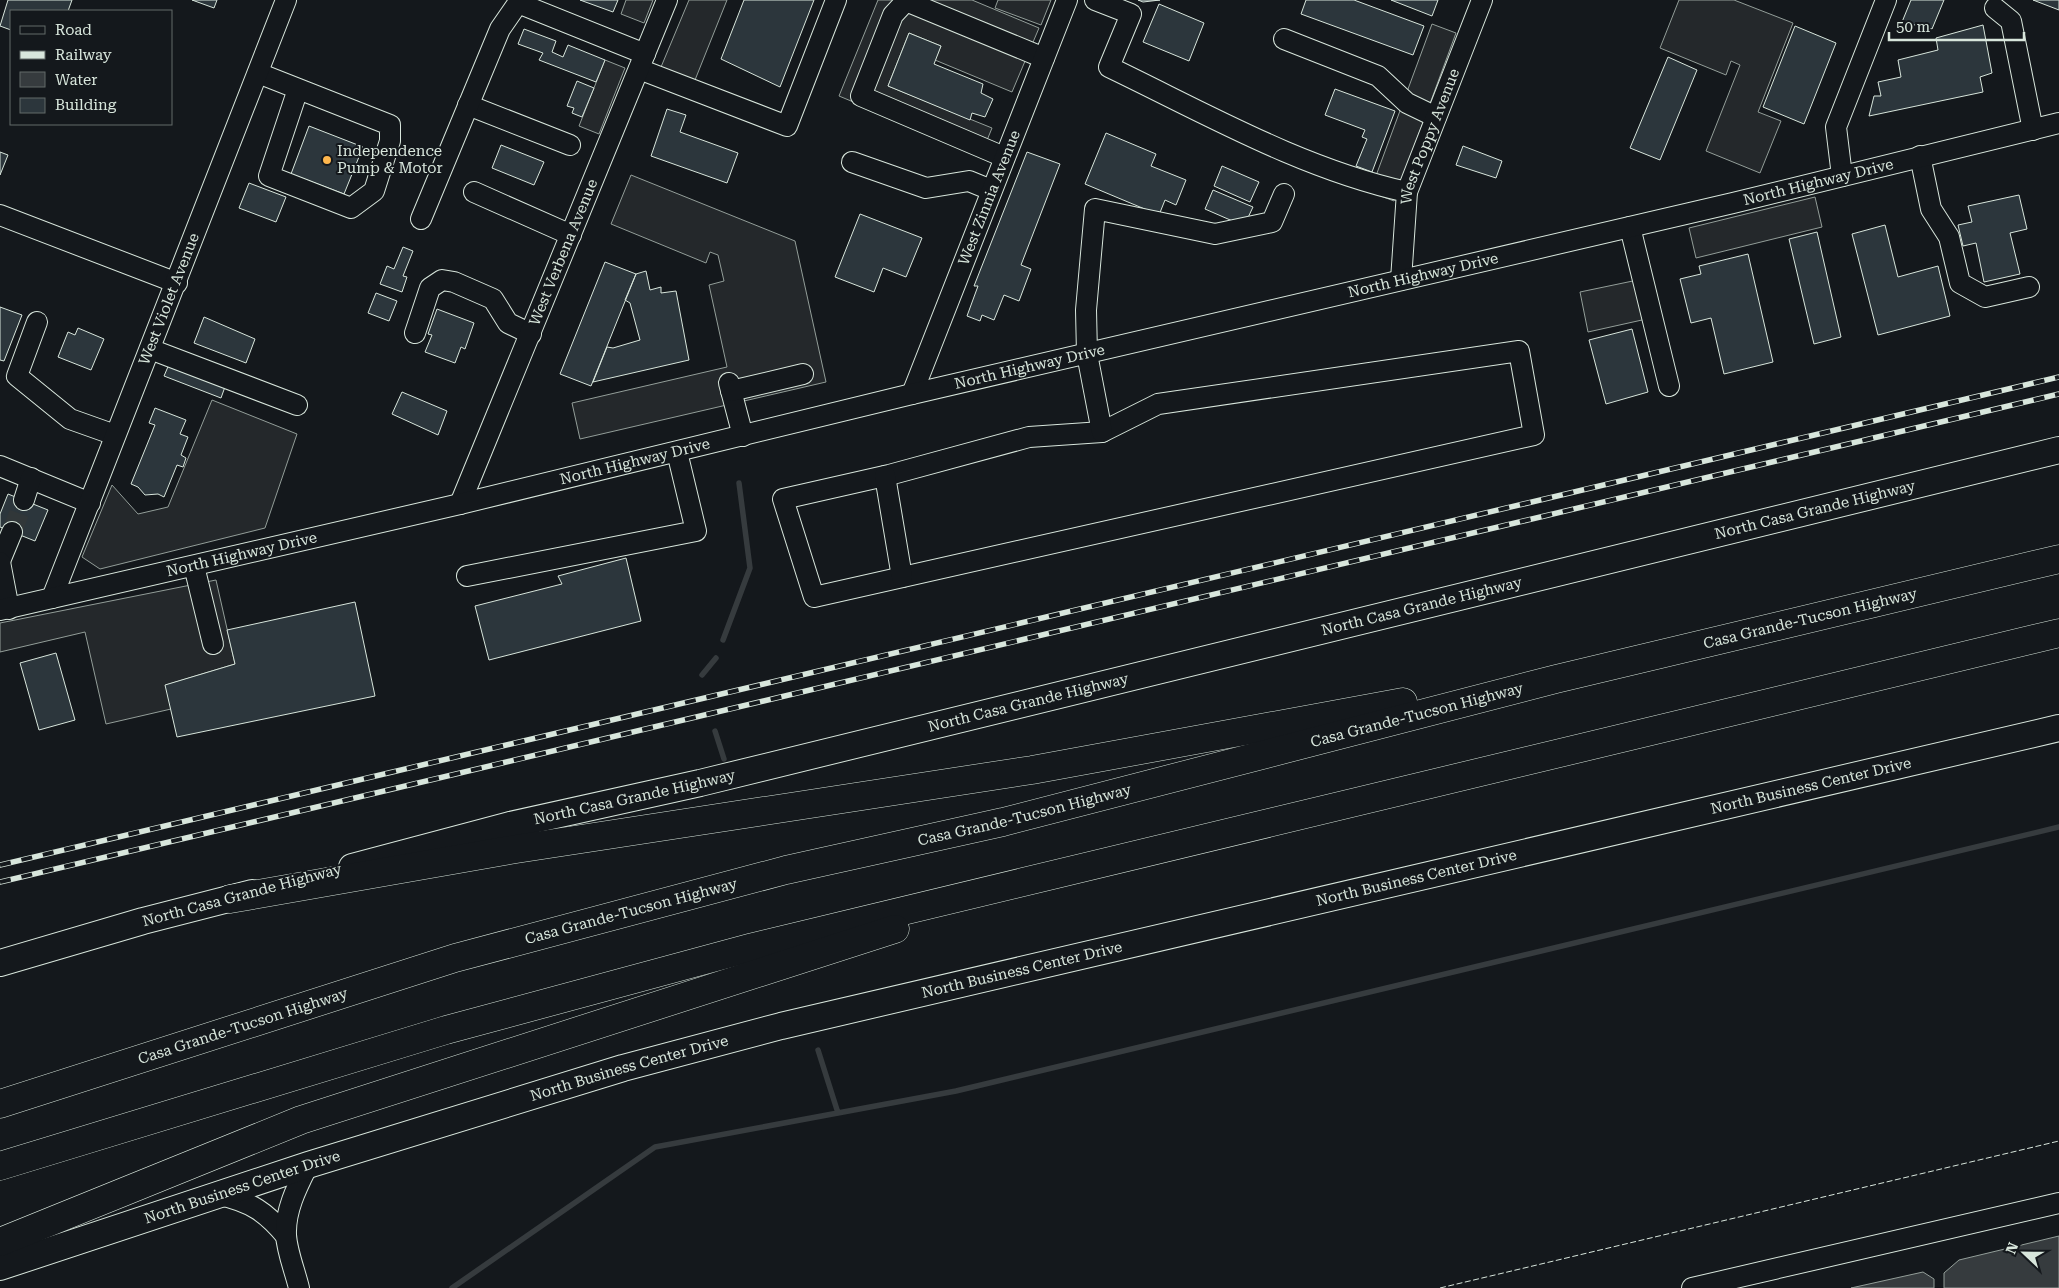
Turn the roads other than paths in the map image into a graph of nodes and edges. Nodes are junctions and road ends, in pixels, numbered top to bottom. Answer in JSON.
{"nodes":[{"id":1,"x":286,"y":0,"type":"edge"},
{"id":2,"x":668,"y":0,"type":"edge"},
{"id":3,"x":836,"y":0,"type":"edge"},
{"id":4,"x":1067,"y":0,"type":"edge"},
{"id":5,"x":1096,"y":0,"type":"edge"},
{"id":6,"x":1886,"y":0,"type":"edge"},
{"id":7,"x":1475,"y":5,"type":"edge"},
{"id":8,"x":1995,"y":8,"type":"dead end"},
{"id":9,"x":1284,"y":39,"type":"dead end"},
{"id":10,"x":1044,"y":58,"type":"junction"},
{"id":11,"x":642,"y":61,"type":"junction"},
{"id":12,"x":258,"y":73,"type":"junction"},
{"id":13,"x":298,"y":89,"type":"junction"},
{"id":14,"x":468,"y":105,"type":"junction"},
{"id":15,"x":1436,"y":117,"type":"junction"},
{"id":16,"x":2059,"y":123,"type":"edge"},
{"id":17,"x":2033,"y":130,"type":"junction"},
{"id":18,"x":570,"y":145,"type":"dead end"},
{"id":19,"x":1920,"y":156,"type":"junction"},
{"id":20,"x":1004,"y":157,"type":"junction"},
{"id":21,"x":852,"y":162,"type":"dead end"},
{"id":22,"x":1842,"y":176,"type":"junction"},
{"id":23,"x":991,"y":190,"type":"junction"},
{"id":24,"x":474,"y":192,"type":"dead end"},
{"id":25,"x":1407,"y":192,"type":"junction"},
{"id":26,"x":1284,"y":194,"type":"dead end"},
{"id":27,"x":0,"y":214,"type":"edge"},
{"id":28,"x":421,"y":219,"type":"dead end"},
{"id":29,"x":1630,"y":227,"type":"junction"},
{"id":30,"x":571,"y":235,"type":"junction"},
{"id":31,"x":1401,"y":280,"type":"junction"},
{"id":32,"x":177,"y":283,"type":"junction"},
{"id":33,"x":2029,"y":287,"type":"dead end"},
{"id":34,"x":37,"y":322,"type":"dead end"},
{"id":35,"x":415,"y":333,"type":"dead end"},
{"id":36,"x":531,"y":334,"type":"junction"},
{"id":37,"x":150,"y":348,"type":"junction"},
{"id":38,"x":1087,"y":354,"type":"junction"},
{"id":39,"x":803,"y":374,"type":"dead end"},
{"id":40,"x":1669,"y":386,"type":"dead end"},
{"id":41,"x":912,"y":394,"type":"junction"},
{"id":42,"x":297,"y":405,"type":"dead end"},
{"id":43,"x":1102,"y":432,"type":"junction"},
{"id":44,"x":115,"y":435,"type":"junction"},
{"id":45,"x":743,"y":436,"type":"junction"},
{"id":46,"x":2059,"y":450,"type":"edge"},
{"id":47,"x":677,"y":452,"type":"junction"},
{"id":48,"x":0,"y":466,"type":"edge"},
{"id":49,"x":885,"y":476,"type":"junction"},
{"id":50,"x":31,"y":478,"type":"junction"},
{"id":51,"x":24,"y":500,"type":"tunnel mouth"},
{"id":52,"x":90,"y":503,"type":"junction"},
{"id":53,"x":460,"y":504,"type":"junction"},
{"id":54,"x":12,"y":532,"type":"tunnel mouth"},
{"id":55,"x":2059,"y":559,"type":"edge"},
{"id":56,"x":0,"y":562,"type":"edge"},
{"id":57,"x":194,"y":566,"type":"junction"},
{"id":58,"x":467,"y":576,"type":"dead end"},
{"id":59,"x":902,"y":577,"type":"junction"},
{"id":60,"x":52,"y":598,"type":"junction"},
{"id":61,"x":5,"y":609,"type":"edge"},
{"id":62,"x":2059,"y":633,"type":"edge"},
{"id":63,"x":213,"y":644,"type":"dead end"},
{"id":64,"x":1556,"y":679,"type":"junction"},
{"id":65,"x":2059,"y":728,"type":"edge"},
{"id":66,"x":1092,"y":866,"type":"junction"},
{"id":67,"x":230,"y":899,"type":"junction"},
{"id":68,"x":0,"y":963,"type":"edge"},
{"id":69,"x":0,"y":1104,"type":"edge"},
{"id":70,"x":308,"y":1165,"type":"junction"},
{"id":71,"x":0,"y":1166,"type":"edge"},
{"id":72,"x":220,"y":1195,"type":"junction"},
{"id":73,"x":2059,"y":1203,"type":"edge"},
{"id":74,"x":286,"y":1236,"type":"junction"},
{"id":75,"x":0,"y":1242,"type":"edge"},
{"id":76,"x":0,"y":1267,"type":"edge"},
{"id":77,"x":299,"y":1288,"type":"edge"},
{"id":78,"x":1692,"y":1288,"type":"edge"}],
"edges":[{"from":1,"to":12,"type":"street","name":"West Violet Avenue"},
{"from":2,"to":11,"type":"street","name":"West Verbena Avenue"},
{"from":3,"to":11,"type":"street"},
{"from":4,"to":10,"type":"street","name":"West Zinnia Avenue"},
{"from":5,"to":25,"type":"street"},
{"from":6,"to":22,"type":"street"},
{"from":7,"to":15,"type":"street","name":"West Poppy Avenue"},
{"from":8,"to":17,"type":"street"},
{"from":9,"to":15,"type":"street"},
{"from":10,"to":20,"type":"street","name":"West Zinnia Avenue"},
{"from":10,"to":20,"type":"street"},
{"from":11,"to":14,"type":"street"},
{"from":11,"to":30,"type":"street","name":"West Verbena Avenue"},
{"from":12,"to":13,"type":"street"},
{"from":12,"to":32,"type":"street","name":"West Violet Avenue"},
{"from":13,"to":13,"type":"street"},
{"from":14,"to":18,"type":"street"},
{"from":14,"to":28,"type":"street"},
{"from":15,"to":25,"type":"street","name":"West Poppy Avenue"},
{"from":16,"to":17,"type":"street","name":"North Highway Drive"},
{"from":17,"to":19,"type":"street","name":"North Highway Drive"},
{"from":19,"to":22,"type":"street","name":"North Highway Drive"},
{"from":19,"to":33,"type":"street"},
{"from":20,"to":23,"type":"street","name":"West Zinnia Avenue"},
{"from":21,"to":23,"type":"street"},
{"from":22,"to":29,"type":"street","name":"North Highway Drive"},
{"from":23,"to":41,"type":"street","name":"West Zinnia Avenue"},
{"from":24,"to":30,"type":"street"},
{"from":25,"to":31,"type":"street","name":"West Poppy Avenue"},
{"from":26,"to":38,"type":"street"},
{"from":27,"to":32,"type":"street"},
{"from":29,"to":31,"type":"street","name":"North Highway Drive"},
{"from":29,"to":40,"type":"street"},
{"from":30,"to":36,"type":"street","name":"West Verbena Avenue"},
{"from":31,"to":38,"type":"street","name":"North Highway Drive"},
{"from":32,"to":37,"type":"street","name":"West Violet Avenue"},
{"from":34,"to":44,"type":"street"},
{"from":35,"to":36,"type":"street"},
{"from":36,"to":53,"type":"street","name":"West Verbena Avenue"},
{"from":37,"to":42,"type":"street"},
{"from":37,"to":44,"type":"street","name":"West Violet Avenue"},
{"from":38,"to":41,"type":"street","name":"North Highway Drive"},
{"from":38,"to":43,"type":"street"},
{"from":39,"to":45,"type":"street"},
{"from":41,"to":45,"type":"street","name":"North Highway Drive"},
{"from":43,"to":49,"type":"street"},
{"from":43,"to":59,"type":"street"},
{"from":44,"to":52,"type":"street","name":"West Violet Avenue"},
{"from":45,"to":47,"type":"street","name":"North Highway Drive"},
{"from":46,"to":67,"type":"main road","name":"North Casa Grande Highway"},
{"from":47,"to":53,"type":"street","name":"North Highway Drive"},
{"from":47,"to":58,"type":"street"},
{"from":48,"to":50,"type":"street"},
{"from":49,"to":59,"type":"street"},
{"from":49,"to":59,"type":"street"},
{"from":50,"to":51,"type":"street"},
{"from":50,"to":52,"type":"street"},
{"from":52,"to":60,"type":"street","name":"West Violet Avenue"},
{"from":53,"to":57,"type":"street","name":"North Highway Drive"},
{"from":54,"to":56,"type":"street"},
{"from":55,"to":64,"type":"highway","name":"Casa Grande-Tucson Highway"},
{"from":56,"to":61,"type":"street"},
{"from":57,"to":60,"type":"street","name":"North Highway Drive"},
{"from":57,"to":63,"type":"street"},
{"from":60,"to":61,"type":"street","name":"North Highway Drive"},
{"from":62,"to":66,"type":"highway"},
{"from":64,"to":67,"type":"highway"},
{"from":64,"to":69,"type":"highway","name":"Casa Grande-Tucson Highway"},
{"from":65,"to":70,"type":"main road","name":"North Business Center Drive"},
{"from":66,"to":71,"type":"highway"},
{"from":66,"to":75,"type":"highway"},
{"from":67,"to":68,"type":"main road","name":"North Casa Grande Highway"},
{"from":70,"to":72,"type":"main road","name":"North Business Center Drive"},
{"from":70,"to":74,"type":"street"},
{"from":72,"to":74,"type":"street"},
{"from":72,"to":76,"type":"main road","name":"North Business Center Drive"},
{"from":73,"to":78,"type":"street"},
{"from":74,"to":77,"type":"street"}]}
